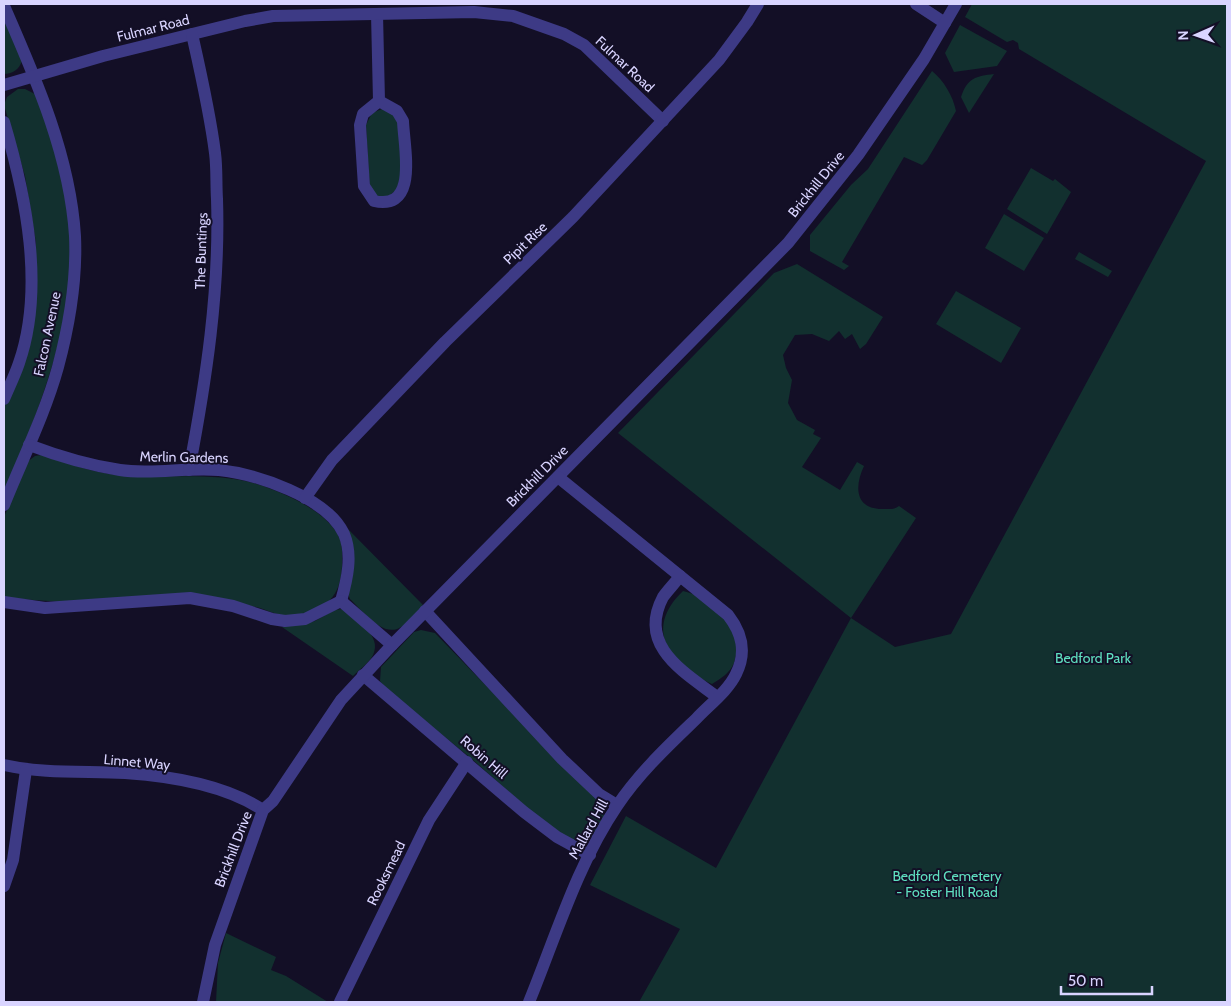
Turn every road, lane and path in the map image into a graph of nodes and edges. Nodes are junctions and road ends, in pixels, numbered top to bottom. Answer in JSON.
{"nodes":[{"id":1,"x":758,"y":4,"type":"edge"},
{"id":2,"x":916,"y":4,"type":"edge"},
{"id":3,"x":956,"y":4,"type":"edge"},
{"id":4,"x":4,"y":6,"type":"edge"},
{"id":5,"x":377,"y":14,"type":"junction"},
{"id":6,"x":945,"y":23,"type":"junction"},
{"id":7,"x":192,"y":34,"type":"junction"},
{"id":8,"x":34,"y":75,"type":"junction"},
{"id":9,"x":4,"y":85,"type":"edge"},
{"id":10,"x":379,"y":100,"type":"junction"},
{"id":11,"x":663,"y":121,"type":"junction"},
{"id":12,"x":4,"y":122,"type":"edge"},
{"id":13,"x":4,"y":399,"type":"edge"},
{"id":14,"x":29,"y":445,"type":"junction"},
{"id":15,"x":189,"y":470,"type":"junction"},
{"id":16,"x":558,"y":476,"type":"junction"},
{"id":17,"x":305,"y":498,"type":"junction"},
{"id":18,"x":4,"y":505,"type":"edge"},
{"id":19,"x":680,"y":576,"type":"junction"},
{"id":20,"x":340,"y":601,"type":"junction"},
{"id":21,"x":4,"y":602,"type":"edge"},
{"id":22,"x":425,"y":612,"type":"junction"},
{"id":23,"x":392,"y":644,"type":"junction"},
{"id":24,"x":362,"y":676,"type":"junction"},
{"id":25,"x":717,"y":697,"type":"junction"},
{"id":26,"x":467,"y":762,"type":"junction"},
{"id":27,"x":4,"y":766,"type":"edge"},
{"id":28,"x":26,"y":770,"type":"junction"},
{"id":29,"x":617,"y":805,"type":"junction"},
{"id":30,"x":263,"y":810,"type":"junction"},
{"id":31,"x":590,"y":855,"type":"junction"},
{"id":32,"x":4,"y":886,"type":"edge"},
{"id":33,"x":203,"y":1002,"type":"edge"},
{"id":34,"x":340,"y":1002,"type":"edge"},
{"id":35,"x":529,"y":1002,"type":"edge"}],
"edges":[{"from":1,"to":11,"type":"street","name":"Pipit Rise"},
{"from":2,"to":6,"type":"street"},
{"from":3,"to":6,"type":"street","name":"Brickhill Drive"},
{"from":4,"to":8,"type":"street","name":"Falcon Avenue"},
{"from":5,"to":7,"type":"street","name":"Fulmar Road"},
{"from":5,"to":10,"type":"street"},
{"from":5,"to":11,"type":"street","name":"Fulmar Road"},
{"from":6,"to":16,"type":"street","name":"Brickhill Drive"},
{"from":7,"to":8,"type":"street","name":"Fulmar Road"},
{"from":7,"to":15,"type":"street","name":"The Buntings"},
{"from":8,"to":9,"type":"street"},
{"from":8,"to":14,"type":"street","name":"Falcon Avenue"},
{"from":10,"to":10,"type":"street"},
{"from":11,"to":17,"type":"street","name":"Pipit Rise"},
{"from":12,"to":13,"type":"street","name":"Falcon Avenue"},
{"from":14,"to":15,"type":"street","name":"Merlin Gardens"},
{"from":14,"to":18,"type":"street","name":"Falcon Avenue"},
{"from":15,"to":17,"type":"street","name":"Merlin Gardens"},
{"from":16,"to":19,"type":"street","name":"Mallard Hill"},
{"from":16,"to":22,"type":"street","name":"Brickhill Drive"},
{"from":17,"to":20,"type":"street","name":"Merlin Gardens"},
{"from":19,"to":25,"type":"street"},
{"from":19,"to":25,"type":"street","name":"Mallard Hill"},
{"from":20,"to":21,"type":"street"},
{"from":20,"to":23,"type":"street"},
{"from":22,"to":23,"type":"street","name":"Brickhill Drive"},
{"from":22,"to":29,"type":"street"},
{"from":23,"to":24,"type":"street","name":"Brickhill Drive"},
{"from":24,"to":26,"type":"street","name":"Robin Hill"},
{"from":24,"to":30,"type":"street","name":"Brickhill Drive"},
{"from":25,"to":29,"type":"street","name":"Mallard Hill"},
{"from":26,"to":31,"type":"street","name":"Robin Hill"},
{"from":26,"to":34,"type":"street","name":"Rooksmead"},
{"from":27,"to":28,"type":"street","name":"Linnet Way"},
{"from":28,"to":30,"type":"street","name":"Linnet Way"},
{"from":28,"to":32,"type":"street"},
{"from":29,"to":31,"type":"street","name":"Mallard Hill"},
{"from":30,"to":33,"type":"street","name":"Brickhill Drive"},
{"from":31,"to":35,"type":"street","name":"Mallard Hill"}]}
